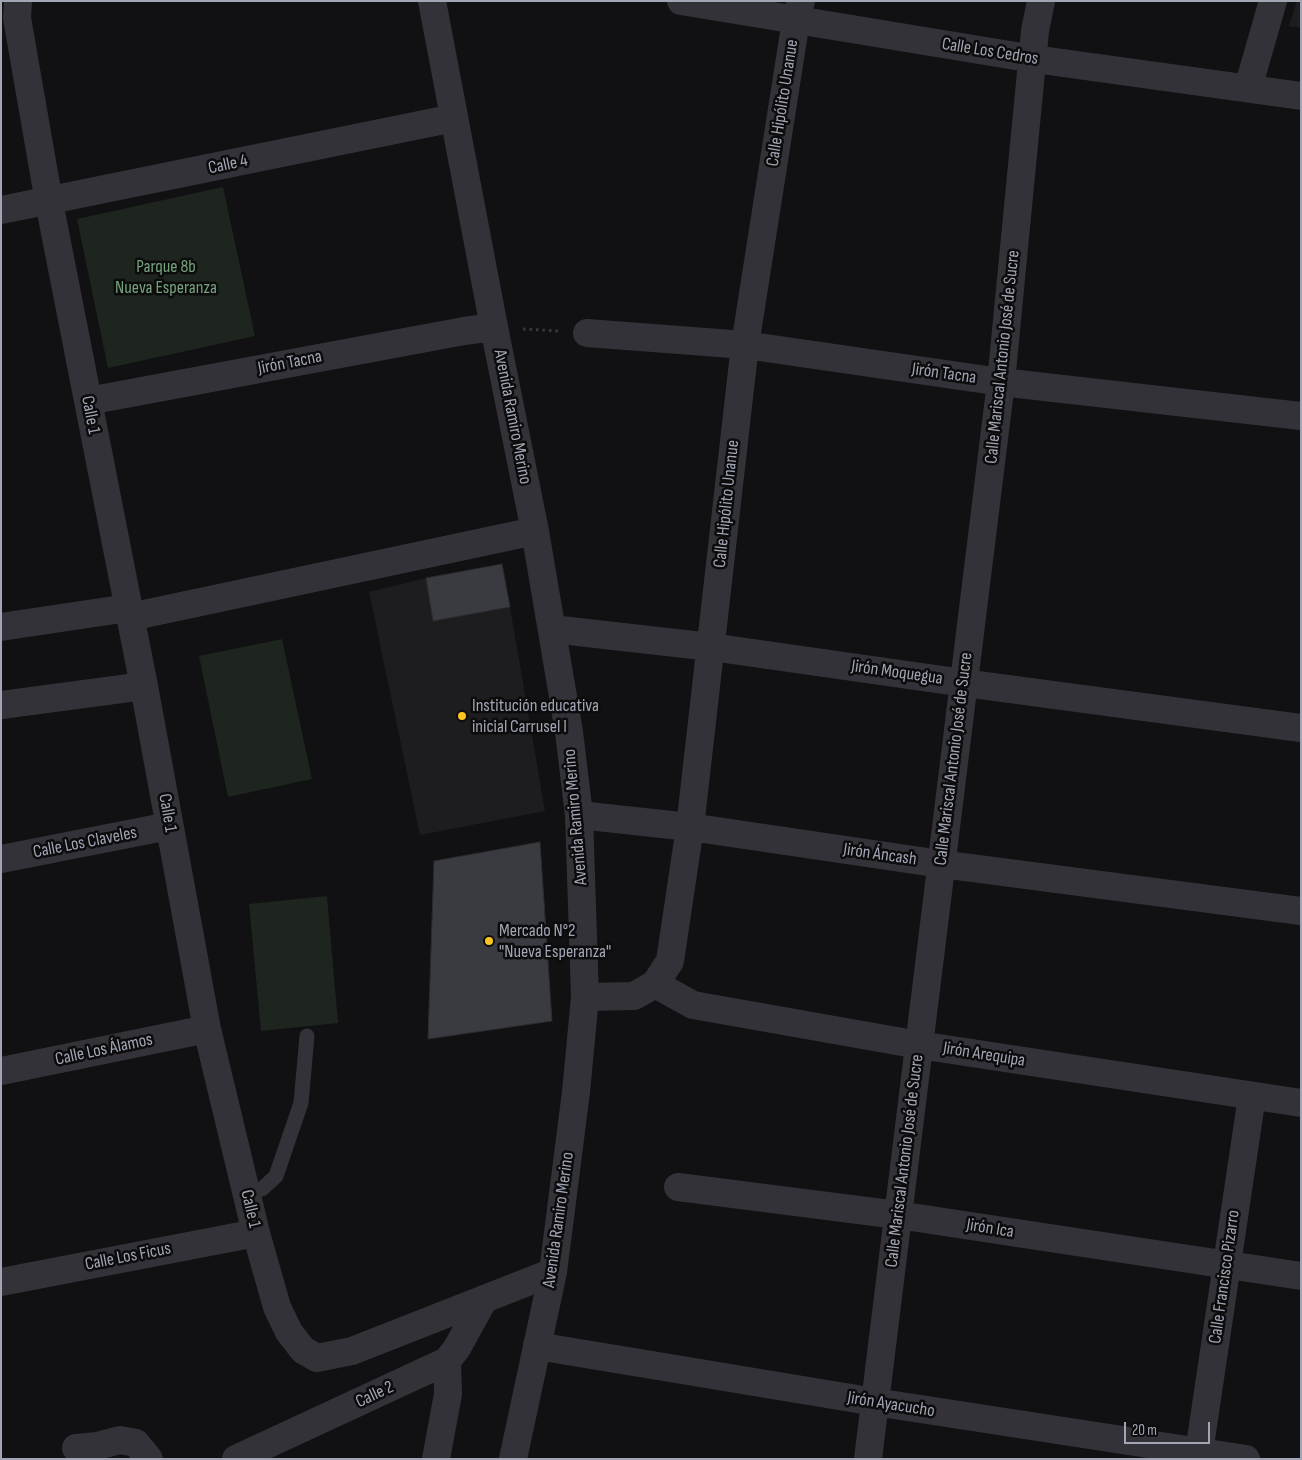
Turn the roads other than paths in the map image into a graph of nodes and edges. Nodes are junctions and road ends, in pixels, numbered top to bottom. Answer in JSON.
{"nodes":[{"id":1,"x":18,"y":1,"type":"edge"},
{"id":2,"x":432,"y":1,"type":"edge"},
{"id":3,"x":681,"y":1,"type":"edge"},
{"id":4,"x":1041,"y":1,"type":"edge"},
{"id":5,"x":1274,"y":1,"type":"edge"},
{"id":6,"x":798,"y":11,"type":"edge"},
{"id":7,"x":1034,"y":59,"type":"junction"},
{"id":8,"x":1248,"y":88,"type":"junction"},
{"id":9,"x":1301,"y":96,"type":"edge"},
{"id":10,"x":454,"y":118,"type":"junction"},
{"id":11,"x":49,"y":202,"type":"junction"},
{"id":12,"x":1,"y":210,"type":"edge"},
{"id":13,"x":494,"y":327,"type":"junction"},
{"id":14,"x":587,"y":333,"type":"road end"},
{"id":15,"x":745,"y":346,"type":"junction"},
{"id":16,"x":1001,"y":382,"type":"junction"},
{"id":17,"x":88,"y":401,"type":"junction"},
{"id":18,"x":1301,"y":416,"type":"edge"},
{"id":19,"x":535,"y":531,"type":"junction"},
{"id":20,"x":129,"y":612,"type":"junction"},
{"id":21,"x":1,"y":627,"type":"edge"},
{"id":22,"x":552,"y":629,"type":"junction"},
{"id":23,"x":711,"y":647,"type":"junction"},
{"id":24,"x":964,"y":683,"type":"junction"},
{"id":25,"x":144,"y":686,"type":"junction"},
{"id":26,"x":1,"y":705,"type":"edge"},
{"id":27,"x":1301,"y":728,"type":"edge"},
{"id":28,"x":579,"y":816,"type":"junction"},
{"id":29,"x":169,"y":826,"type":"junction"},
{"id":30,"x":690,"y":827,"type":"junction"},
{"id":31,"x":1,"y":860,"type":"edge"},
{"id":32,"x":941,"y":864,"type":"junction"},
{"id":33,"x":1301,"y":911,"type":"edge"},
{"id":34,"x":655,"y":984,"type":"junction"},
{"id":35,"x":585,"y":997,"type":"junction"},
{"id":36,"x":207,"y":1029,"type":"junction"},
{"id":37,"x":307,"y":1036,"type":"dead end"},
{"id":38,"x":919,"y":1045,"type":"junction"},
{"id":39,"x":1,"y":1071,"type":"edge"},
{"id":40,"x":1252,"y":1096,"type":"junction"},
{"id":41,"x":1301,"y":1103,"type":"edge"},
{"id":42,"x":678,"y":1187,"type":"dead end"},
{"id":43,"x":246,"y":1192,"type":"junction"},
{"id":44,"x":898,"y":1216,"type":"junction"},
{"id":45,"x":256,"y":1232,"type":"junction"},
{"id":46,"x":1227,"y":1265,"type":"junction"},
{"id":47,"x":553,"y":1272,"type":"junction"},
{"id":48,"x":1301,"y":1276,"type":"edge"},
{"id":49,"x":1,"y":1282,"type":"edge"},
{"id":50,"x":484,"y":1299,"type":"junction"},
{"id":51,"x":537,"y":1346,"type":"junction"},
{"id":52,"x":447,"y":1361,"type":"junction"},
{"id":53,"x":875,"y":1402,"type":"junction"},
{"id":54,"x":76,"y":1448,"type":"dead end"},
{"id":55,"x":1199,"y":1455,"type":"edge"},
{"id":56,"x":246,"y":1457,"type":"edge"},
{"id":57,"x":149,"y":1459,"type":"edge"},
{"id":58,"x":436,"y":1459,"type":"edge"},
{"id":59,"x":513,"y":1459,"type":"edge"},
{"id":60,"x":868,"y":1459,"type":"edge"},
{"id":61,"x":1246,"y":1459,"type":"edge"}],
"edges":[{"from":1,"to":11,"type":"street","name":"Calle 1"},
{"from":2,"to":10,"type":"street","name":"Avenida Ramiro Merino"},
{"from":3,"to":6,"type":"street","name":"Calle Los Cedros"},
{"from":4,"to":7,"type":"street","name":"Calle Mariscal Antonio José de Sucre"},
{"from":5,"to":8,"type":"street"},
{"from":6,"to":7,"type":"street","name":"Calle Los Cedros"},
{"from":6,"to":15,"type":"street","name":"Calle Hipólito Unanue"},
{"from":7,"to":8,"type":"street","name":"Calle Los Cedros"},
{"from":7,"to":16,"type":"street","name":"Calle Mariscal Antonio José de Sucre"},
{"from":8,"to":9,"type":"street","name":"Calle Los Cedros"},
{"from":10,"to":11,"type":"street","name":"Calle 4"},
{"from":10,"to":13,"type":"street","name":"Avenida Ramiro Merino"},
{"from":11,"to":12,"type":"street","name":"Calle 4"},
{"from":11,"to":17,"type":"street","name":"Calle 1"},
{"from":13,"to":17,"type":"street","name":"Jirón Tacna"},
{"from":13,"to":19,"type":"street","name":"Avenida Ramiro Merino"},
{"from":14,"to":15,"type":"street","name":"Jirón Tacna"},
{"from":15,"to":16,"type":"street","name":"Jirón Tacna"},
{"from":15,"to":23,"type":"street","name":"Calle Hipólito Unanue"},
{"from":16,"to":18,"type":"street","name":"Jirón Tacna"},
{"from":16,"to":24,"type":"street","name":"Calle Mariscal Antonio José de Sucre"},
{"from":17,"to":20,"type":"street","name":"Calle 1"},
{"from":19,"to":20,"type":"street"},
{"from":19,"to":22,"type":"street","name":"Avenida Ramiro Merino"},
{"from":20,"to":21,"type":"street"},
{"from":20,"to":25,"type":"street","name":"Calle 1"},
{"from":22,"to":23,"type":"street","name":"Jirón Moquegua"},
{"from":22,"to":28,"type":"street","name":"Avenida Ramiro Merino"},
{"from":23,"to":24,"type":"street","name":"Jirón Moquegua"},
{"from":23,"to":30,"type":"street","name":"Calle Hipólito Unanue"},
{"from":24,"to":27,"type":"street","name":"Jirón Moquegua"},
{"from":24,"to":32,"type":"street","name":"Calle Mariscal Antonio José de Sucre"},
{"from":25,"to":26,"type":"street"},
{"from":25,"to":29,"type":"street","name":"Calle 1"},
{"from":28,"to":30,"type":"street","name":"Jirón Áncash"},
{"from":28,"to":35,"type":"street","name":"Avenida Ramiro Merino"},
{"from":29,"to":31,"type":"street","name":"Calle Los Claveles"},
{"from":29,"to":36,"type":"street","name":"Calle 1"},
{"from":30,"to":32,"type":"street","name":"Jirón Áncash"},
{"from":30,"to":34,"type":"street","name":"Calle Hipólito Unanue"},
{"from":32,"to":33,"type":"street","name":"Jirón Áncash"},
{"from":32,"to":38,"type":"street","name":"Calle Mariscal Antonio José de Sucre"},
{"from":34,"to":35,"type":"street"},
{"from":34,"to":38,"type":"street","name":"Jirón Arequipa"},
{"from":35,"to":47,"type":"street","name":"Avenida Ramiro Merino"},
{"from":36,"to":39,"type":"street","name":"Calle Los Álamos"},
{"from":36,"to":43,"type":"street","name":"Calle 1"},
{"from":37,"to":43,"type":"lane"},
{"from":38,"to":40,"type":"street","name":"Jirón Arequipa"},
{"from":38,"to":44,"type":"street","name":"Calle Mariscal Antonio José de Sucre"},
{"from":40,"to":41,"type":"street","name":"Jirón Arequipa"},
{"from":40,"to":46,"type":"street","name":"Calle Francisco Pizarro"},
{"from":42,"to":44,"type":"street","name":"Jirón Ica"},
{"from":43,"to":45,"type":"street","name":"Calle 1"},
{"from":44,"to":46,"type":"street","name":"Jirón Ica"},
{"from":44,"to":53,"type":"street","name":"Calle Mariscal Antonio José de Sucre"},
{"from":45,"to":49,"type":"street","name":"Calle Los Ficus"},
{"from":45,"to":50,"type":"street","name":"Calle 1"},
{"from":46,"to":48,"type":"street","name":"Jirón Ica"},
{"from":46,"to":55,"type":"street","name":"Calle Francisco Pizarro"},
{"from":47,"to":50,"type":"street","name":"Calle 1"},
{"from":47,"to":51,"type":"street","name":"Avenida Ramiro Merino"},
{"from":50,"to":52,"type":"street"},
{"from":51,"to":53,"type":"street","name":"Jirón Ayacucho"},
{"from":51,"to":59,"type":"street","name":"Avenida Ramiro Merino"},
{"from":52,"to":56,"type":"street","name":"Calle 2"},
{"from":52,"to":58,"type":"street"},
{"from":53,"to":55,"type":"street","name":"Jirón Ayacucho"},
{"from":53,"to":60,"type":"street","name":"Calle Mariscal Antonio José de Sucre"},
{"from":54,"to":57,"type":"street"},
{"from":55,"to":61,"type":"street","name":"Jirón Ayacucho"}]}
